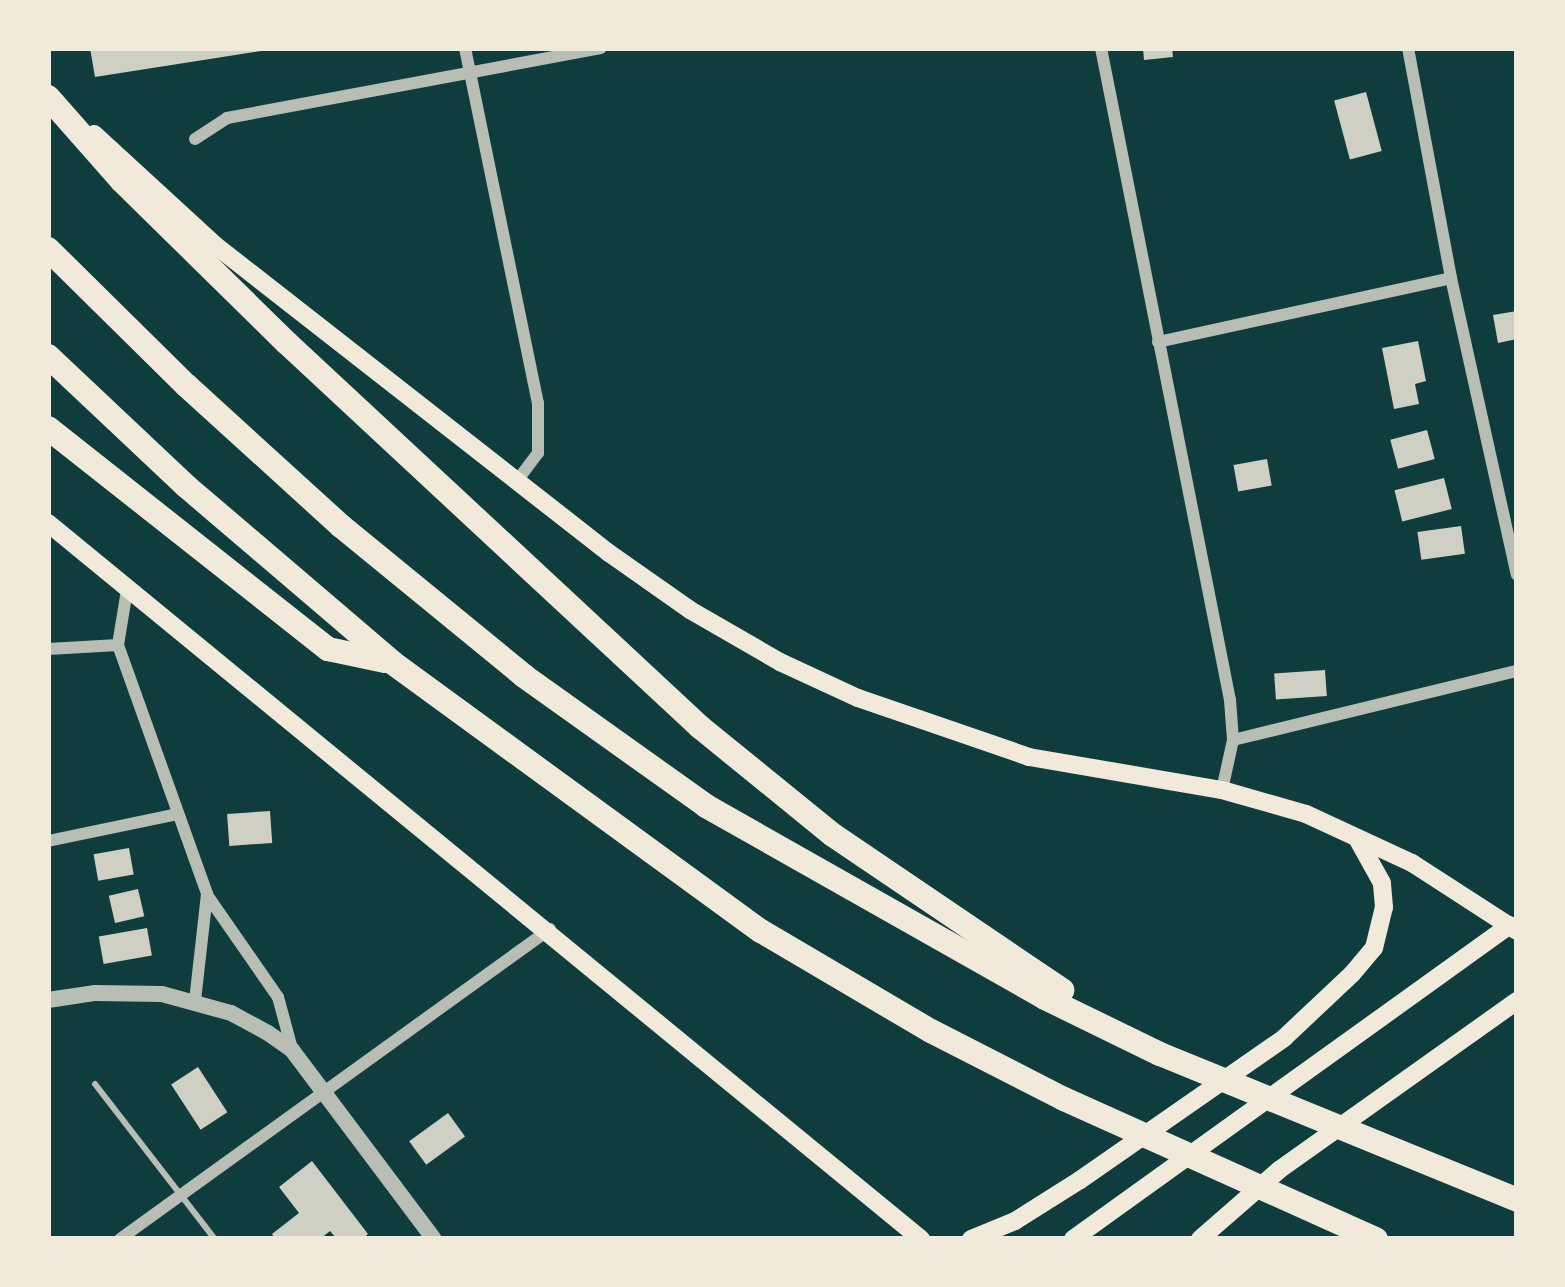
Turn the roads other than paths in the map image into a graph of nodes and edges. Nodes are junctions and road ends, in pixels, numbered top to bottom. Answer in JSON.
{"nodes":[{"id":1,"x":464,"y":48,"type":"edge"},
{"id":2,"x":600,"y":48,"type":"edge"},
{"id":3,"x":1102,"y":48,"type":"edge"},
{"id":4,"x":1408,"y":48,"type":"edge"},
{"id":5,"x":470,"y":75,"type":"junction"},
{"id":6,"x":48,"y":88,"type":"edge"},
{"id":7,"x":48,"y":97,"type":"edge"},
{"id":8,"x":195,"y":139,"type":"dead end"},
{"id":9,"x":48,"y":249,"type":"edge"},
{"id":10,"x":1451,"y":278,"type":"junction"},
{"id":11,"x":1158,"y":342,"type":"junction"},
{"id":12,"x":48,"y":356,"type":"edge"},
{"id":13,"x":48,"y":428,"type":"edge"},
{"id":14,"x":518,"y":480,"type":"junction"},
{"id":15,"x":48,"y":523,"type":"edge"},
{"id":16,"x":1517,"y":574,"type":"edge"},
{"id":17,"x":128,"y":590,"type":"junction"},
{"id":18,"x":118,"y":645,"type":"junction"},
{"id":19,"x":48,"y":649,"type":"edge"},
{"id":20,"x":393,"y":663,"type":"junction"},
{"id":21,"x":1517,"y":670,"type":"edge"},
{"id":22,"x":1233,"y":740,"type":"junction"},
{"id":23,"x":1222,"y":790,"type":"junction"},
{"id":24,"x":177,"y":814,"type":"junction"},
{"id":25,"x":1350,"y":832,"type":"junction"},
{"id":26,"x":48,"y":841,"type":"edge"},
{"id":27,"x":207,"y":894,"type":"junction"},
{"id":28,"x":1515,"y":926,"type":"edge"},
{"id":29,"x":550,"y":929,"type":"junction"},
{"id":30,"x":48,"y":1000,"type":"edge"},
{"id":31,"x":195,"y":1001,"type":"junction"},
{"id":32,"x":1517,"y":1001,"type":"edge"},
{"id":33,"x":292,"y":1050,"type":"junction"},
{"id":34,"x":1160,"y":1054,"type":"junction"},
{"id":35,"x":95,"y":1084,"type":"dead end"},
{"id":36,"x":325,"y":1091,"type":"junction"},
{"id":37,"x":184,"y":1193,"type":"junction"},
{"id":38,"x":1517,"y":1200,"type":"edge"},
{"id":39,"x":1202,"y":1236,"type":"edge"},
{"id":40,"x":120,"y":1239,"type":"edge"},
{"id":41,"x":215,"y":1239,"type":"edge"},
{"id":42,"x":434,"y":1239,"type":"edge"},
{"id":43,"x":922,"y":1239,"type":"edge"},
{"id":44,"x":971,"y":1239,"type":"edge"},
{"id":45,"x":1073,"y":1239,"type":"edge"},
{"id":46,"x":1372,"y":1239,"type":"edge"}],
"edges":[{"from":1,"to":5,"type":"street"},
{"from":2,"to":5,"type":"street"},
{"from":3,"to":11,"type":"street"},
{"from":4,"to":10,"type":"street"},
{"from":5,"to":8,"type":"street"},
{"from":5,"to":14,"type":"street"},
{"from":6,"to":14,"type":"main road"},
{"from":7,"to":34,"type":"highway"},
{"from":9,"to":34,"type":"highway"},
{"from":10,"to":11,"type":"street"},
{"from":10,"to":16,"type":"street"},
{"from":11,"to":22,"type":"street"},
{"from":12,"to":20,"type":"highway"},
{"from":13,"to":20,"type":"highway"},
{"from":14,"to":23,"type":"main road"},
{"from":15,"to":17,"type":"main road"},
{"from":17,"to":18,"type":"street"},
{"from":17,"to":29,"type":"main road"},
{"from":18,"to":19,"type":"street"},
{"from":18,"to":24,"type":"street"},
{"from":20,"to":46,"type":"highway"},
{"from":21,"to":22,"type":"street"},
{"from":22,"to":23,"type":"street"},
{"from":23,"to":25,"type":"main road"},
{"from":24,"to":26,"type":"street"},
{"from":24,"to":27,"type":"street"},
{"from":25,"to":28,"type":"main road"},
{"from":25,"to":44,"type":"main road"},
{"from":27,"to":31,"type":"street"},
{"from":27,"to":33,"type":"street"},
{"from":28,"to":45,"type":"main road"},
{"from":29,"to":36,"type":"street"},
{"from":29,"to":43,"type":"main road"},
{"from":30,"to":31,"type":"street"},
{"from":31,"to":33,"type":"street"},
{"from":32,"to":39,"type":"main road"},
{"from":33,"to":36,"type":"street"},
{"from":34,"to":38,"type":"highway"},
{"from":35,"to":37,"type":"lane"},
{"from":36,"to":37,"type":"street"},
{"from":36,"to":42,"type":"street"},
{"from":37,"to":40,"type":"street"},
{"from":37,"to":41,"type":"lane"}]}
